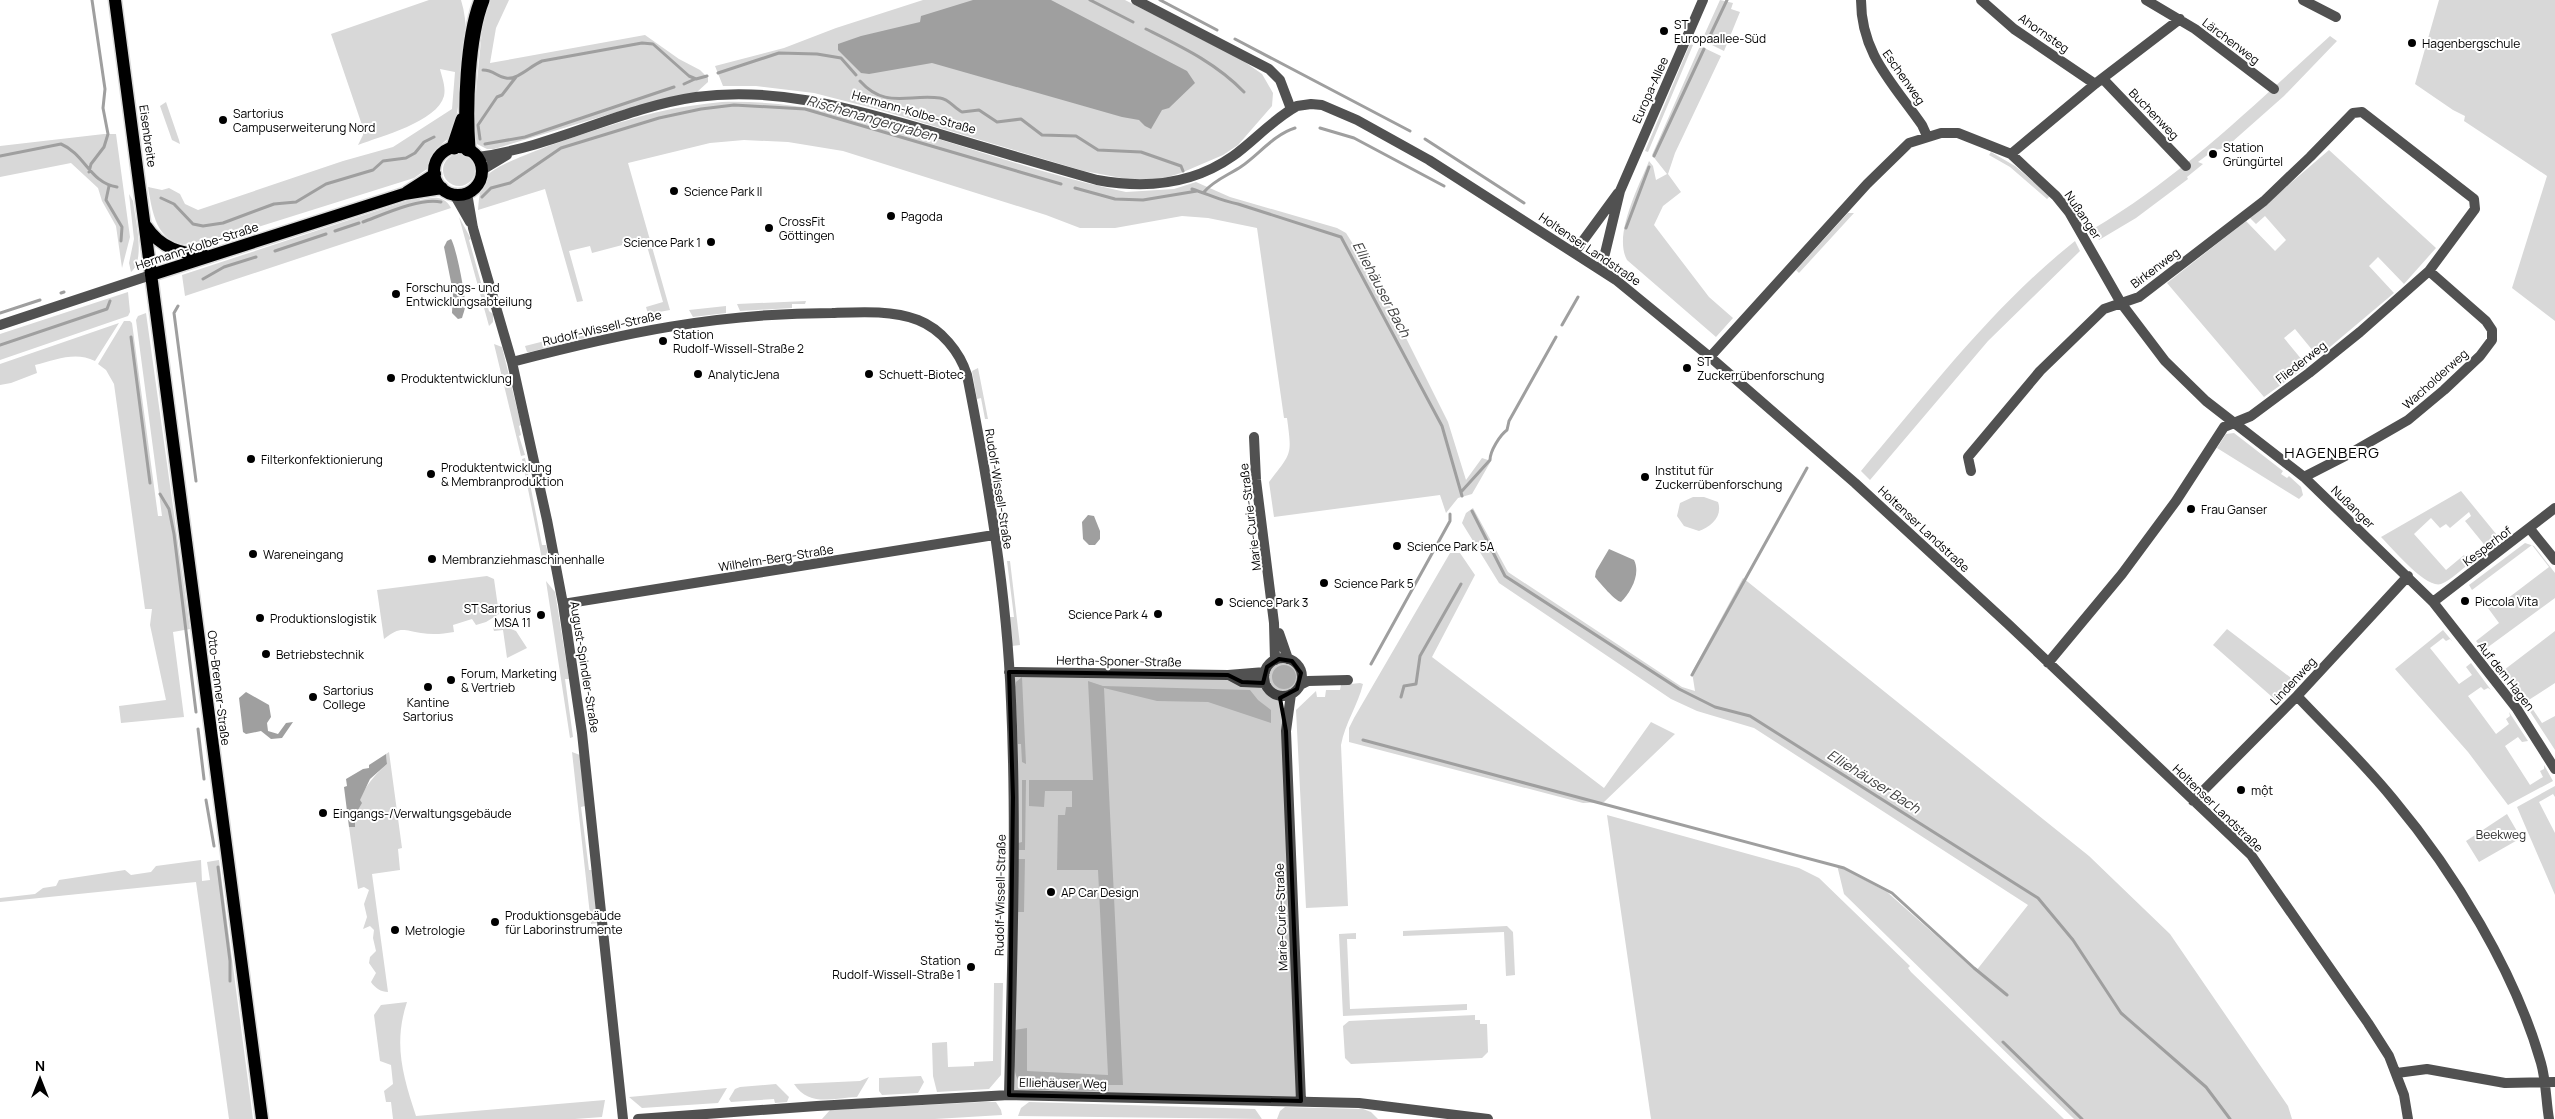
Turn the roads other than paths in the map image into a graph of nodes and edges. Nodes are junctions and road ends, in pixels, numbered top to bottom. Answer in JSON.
{"nodes":[{"id":1,"x":115,"y":0,"type":"edge"},
{"id":2,"x":469,"y":0,"type":"edge"},
{"id":3,"x":482,"y":0,"type":"edge"},
{"id":4,"x":1136,"y":0,"type":"edge"},
{"id":5,"x":1703,"y":0,"type":"edge"},
{"id":6,"x":1861,"y":0,"type":"edge"},
{"id":7,"x":1981,"y":0,"type":"edge"},
{"id":8,"x":2146,"y":0,"type":"edge"},
{"id":9,"x":2303,"y":0,"type":"edge"},
{"id":10,"x":2336,"y":17,"type":"dead end"},
{"id":11,"x":2180,"y":19,"type":"junction"},
{"id":12,"x":475,"y":24,"type":"junction"},
{"id":13,"x":2099,"y":82,"type":"junction"},
{"id":14,"x":2274,"y":89,"type":"dead end"},
{"id":15,"x":1291,"y":109,"type":"junction"},
{"id":16,"x":2353,"y":113,"type":"joint"},
{"id":17,"x":1927,"y":136,"type":"junction"},
{"id":18,"x":467,"y":151,"type":"junction"},
{"id":19,"x":511,"y":153,"type":"junction"},
{"id":20,"x":2011,"y":154,"type":"junction"},
{"id":21,"x":2186,"y":166,"type":"dead end"},
{"id":22,"x":482,"y":170,"type":"junction"},
{"id":23,"x":434,"y":174,"type":"junction"},
{"id":24,"x":442,"y":188,"type":"junction"},
{"id":25,"x":1620,"y":190,"type":"junction"},
{"id":26,"x":404,"y":194,"type":"junction"},
{"id":27,"x":461,"y":194,"type":"junction"},
{"id":28,"x":146,"y":225,"type":"junction"},
{"id":29,"x":1574,"y":253,"type":"junction"},
{"id":30,"x":211,"y":256,"type":"junction"},
{"id":31,"x":1601,"y":270,"type":"junction"},
{"id":32,"x":2429,"y":271,"type":"junction"},
{"id":33,"x":151,"y":276,"type":"junction"},
{"id":34,"x":2121,"y":303,"type":"junction"},
{"id":35,"x":0,"y":325,"type":"edge"},
{"id":36,"x":1710,"y":357,"type":"junction"},
{"id":37,"x":512,"y":362,"type":"junction"},
{"id":38,"x":2235,"y":422,"type":"junction"},
{"id":39,"x":1254,"y":437,"type":"dead end"},
{"id":40,"x":1971,"y":471,"type":"dead end"},
{"id":41,"x":2304,"y":477,"type":"junction"},
{"id":42,"x":2555,"y":508,"type":"edge"},
{"id":43,"x":2530,"y":529,"type":"junction"},
{"id":44,"x":994,"y":535,"type":"junction"},
{"id":45,"x":2555,"y":560,"type":"edge"},
{"id":46,"x":2408,"y":576,"type":"junction"},
{"id":47,"x":2433,"y":602,"type":"junction"},
{"id":48,"x":563,"y":604,"type":"junction"},
{"id":49,"x":1274,"y":624,"type":"junction"},
{"id":50,"x":1288,"y":659,"type":"junction"},
{"id":51,"x":1275,"y":660,"type":"junction"},
{"id":52,"x":2048,"y":663,"type":"junction"},
{"id":53,"x":1009,"y":672,"type":"junction"},
{"id":54,"x":1301,"y":673,"type":"junction"},
{"id":55,"x":1265,"y":677,"type":"junction"},
{"id":56,"x":1300,"y":684,"type":"junction"},
{"id":57,"x":1291,"y":694,"type":"junction"},
{"id":58,"x":1278,"y":695,"type":"junction"},
{"id":59,"x":2297,"y":696,"type":"junction"},
{"id":60,"x":1286,"y":731,"type":"junction"},
{"id":61,"x":2555,"y":769,"type":"edge"},
{"id":62,"x":2194,"y":801,"type":"junction"},
{"id":63,"x":2397,"y":1073,"type":"junction"},
{"id":64,"x":2544,"y":1082,"type":"junction"},
{"id":65,"x":2555,"y":1082,"type":"edge"},
{"id":66,"x":1009,"y":1095,"type":"junction"},
{"id":67,"x":1300,"y":1101,"type":"junction"},
{"id":68,"x":259,"y":1105,"type":"junction"},
{"id":69,"x":258,"y":1119,"type":"edge"},
{"id":70,"x":262,"y":1119,"type":"edge"},
{"id":71,"x":623,"y":1119,"type":"edge"},
{"id":72,"x":638,"y":1119,"type":"edge"},
{"id":73,"x":1488,"y":1119,"type":"edge"},
{"id":74,"x":2408,"y":1119,"type":"edge"},
{"id":75,"x":2549,"y":1119,"type":"edge"}],
"edges":[{"from":1,"to":28,"type":"main road","name":"Eisenbreite"},
{"from":2,"to":12,"type":"highway"},
{"from":3,"to":12,"type":"highway"},
{"from":4,"to":15,"type":"street"},
{"from":5,"to":25,"type":"street","name":"Europa-Allee"},
{"from":6,"to":17,"type":"street","name":"Eschenweg"},
{"from":7,"to":13,"type":"street","name":"Ahornsteg"},
{"from":8,"to":11,"type":"street","name":"Lärchenweg"},
{"from":9,"to":10,"type":"street"},
{"from":11,"to":13,"type":"street"},
{"from":11,"to":14,"type":"street","name":"Lärchenweg"},
{"from":12,"to":18,"type":"highway"},
{"from":13,"to":20,"type":"street"},
{"from":13,"to":21,"type":"street","name":"Buchenweg"},
{"from":15,"to":19,"type":"street","name":"Hermann-Kolbe-Straße"},
{"from":15,"to":29,"type":"street","name":"Holtenser Landstraße"},
{"from":16,"to":32,"type":"street","name":"Fliederweg"},
{"from":16,"to":34,"type":"street","name":"Birkenweg"},
{"from":17,"to":20,"type":"street","name":"Nußanger"},
{"from":17,"to":36,"type":"street","name":"Nußanger"},
{"from":18,"to":19,"type":"street","name":"Hermann-Kolbe-Straße"},
{"from":18,"to":22,"type":"main road"},
{"from":18,"to":23,"type":"main road"},
{"from":19,"to":22,"type":"street","name":"Hermann-Kolbe-Straße"},
{"from":20,"to":34,"type":"street","name":"Nußanger"},
{"from":22,"to":27,"type":"main road"},
{"from":23,"to":24,"type":"main road"},
{"from":23,"to":26,"type":"main road","name":"Hermann-Kolbe-Straße"},
{"from":24,"to":26,"type":"main road","name":"Hermann-Kolbe-Straße"},
{"from":24,"to":27,"type":"main road"},
{"from":25,"to":29,"type":"street","name":"Europa-Allee"},
{"from":25,"to":31,"type":"street","name":"Europa-Allee"},
{"from":26,"to":30,"type":"main road","name":"Hermann-Kolbe-Straße"},
{"from":27,"to":37,"type":"street","name":"August-Spindler-Straße"},
{"from":28,"to":30,"type":"main road"},
{"from":28,"to":33,"type":"main road","name":"Eisenbreite"},
{"from":29,"to":31,"type":"street","name":"Holtenser Landstraße"},
{"from":30,"to":33,"type":"main road","name":"Hermann-Kolbe-Straße"},
{"from":31,"to":36,"type":"street","name":"Holtenser Landstraße"},
{"from":32,"to":38,"type":"street","name":"Fliederweg"},
{"from":32,"to":41,"type":"street","name":"Wacholderweg"},
{"from":33,"to":35,"type":"street","name":"Hermann-Kolbe-Straße"},
{"from":33,"to":68,"type":"main road","name":"Otto-Brenner-Straße"},
{"from":34,"to":38,"type":"street","name":"Nußanger"},
{"from":34,"to":40,"type":"street","name":"Birkenweg"},
{"from":36,"to":52,"type":"street","name":"Holtenser Landstraße"},
{"from":37,"to":44,"type":"street","name":"Rudolf-Wissell-Straße"},
{"from":37,"to":48,"type":"street","name":"August-Spindler-Straße"},
{"from":38,"to":41,"type":"street","name":"Nußanger"},
{"from":38,"to":52,"type":"street","name":"Fliederweg"},
{"from":39,"to":49,"type":"street","name":"Marie-Curie-Straße"},
{"from":41,"to":46,"type":"street","name":"Nußanger"},
{"from":42,"to":43,"type":"street","name":"Kesperhof"},
{"from":43,"to":45,"type":"street"},
{"from":43,"to":47,"type":"street","name":"Kesperhof"},
{"from":44,"to":48,"type":"street","name":"Wilhelm-Berg-Straße"},
{"from":44,"to":53,"type":"street","name":"Rudolf-Wissell-Straße"},
{"from":46,"to":47,"type":"street","name":"Nußanger"},
{"from":46,"to":59,"type":"street","name":"Lindenweg"},
{"from":47,"to":61,"type":"street","name":"Auf dem Hagen"},
{"from":48,"to":71,"type":"street","name":"August-Spindler-Straße"},
{"from":49,"to":50,"type":"street","name":"Marie-Curie-Straße"},
{"from":49,"to":51,"type":"street","name":"Marie-Curie-Straße"},
{"from":50,"to":51,"type":"street"},
{"from":50,"to":54,"type":"street"},
{"from":51,"to":55,"type":"street"},
{"from":52,"to":62,"type":"street","name":"Holtenser Landstraße"},
{"from":53,"to":55,"type":"street","name":"Hertha-Sponer-Straße"},
{"from":53,"to":66,"type":"street","name":"Rudolf-Wissell-Straße"},
{"from":54,"to":56,"type":"street"},
{"from":54,"to":56,"type":"street"},
{"from":55,"to":58,"type":"street"},
{"from":56,"to":57,"type":"street"},
{"from":57,"to":58,"type":"street"},
{"from":57,"to":60,"type":"street","name":"Marie-Curie-Straße"},
{"from":58,"to":60,"type":"street","name":"Marie-Curie-Straße"},
{"from":59,"to":62,"type":"street","name":"Lindenweg"},
{"from":59,"to":64,"type":"street"},
{"from":60,"to":67,"type":"street","name":"Marie-Curie-Straße"},
{"from":62,"to":63,"type":"street","name":"Holtenser Landstraße"},
{"from":63,"to":64,"type":"street"},
{"from":63,"to":74,"type":"street","name":"Holtenser Landstraße"},
{"from":64,"to":65,"type":"street"},
{"from":64,"to":75,"type":"street"},
{"from":66,"to":67,"type":"street","name":"Elliehäuser Weg"},
{"from":66,"to":72,"type":"street","name":"Elliehäuser Weg"},
{"from":67,"to":73,"type":"street","name":"Elliehäuser Weg"},
{"from":68,"to":69,"type":"main road","name":"Otto-Brenner-Straße"},
{"from":68,"to":70,"type":"main road","name":"Otto-Brenner-Straße"}]}
